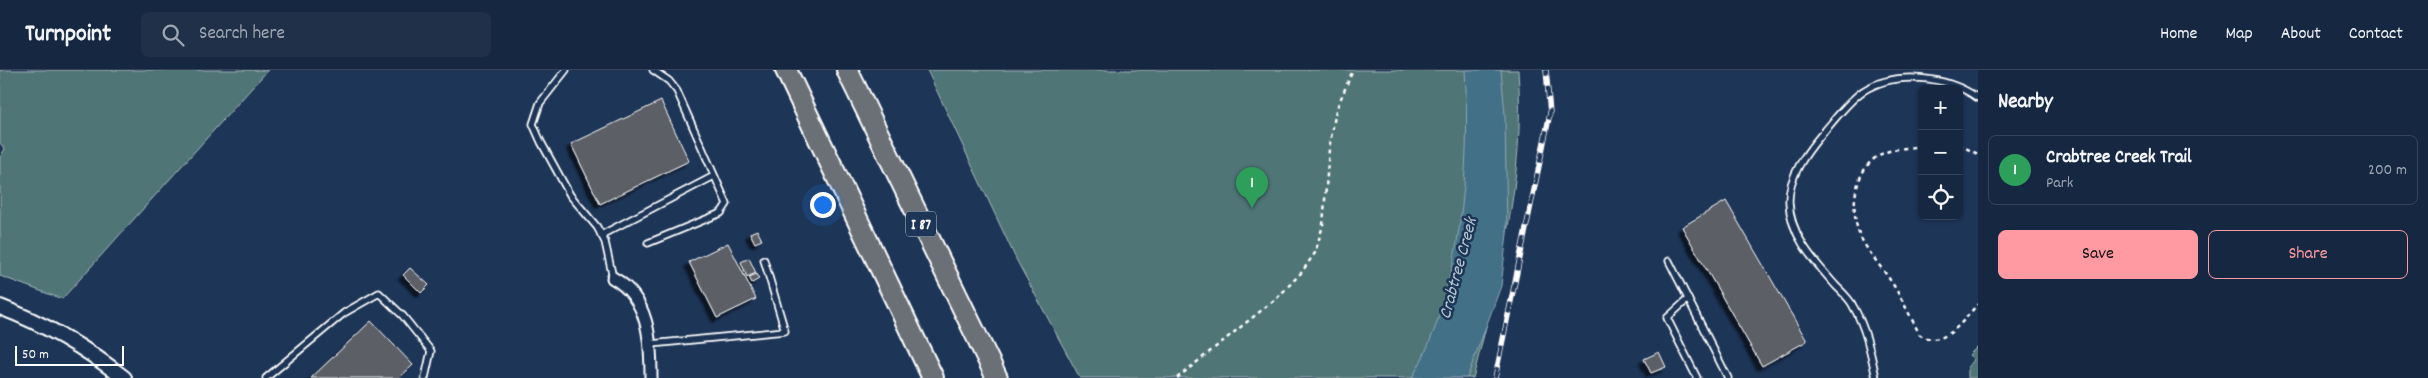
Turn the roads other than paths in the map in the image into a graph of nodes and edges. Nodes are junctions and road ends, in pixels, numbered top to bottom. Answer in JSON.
{"nodes":[{"id":1,"x":566,"y":70,"type":"edge"},
{"id":2,"x":653,"y":70,"type":"edge"},
{"id":3,"x":786,"y":70,"type":"edge"},
{"id":4,"x":847,"y":70,"type":"edge"},
{"id":5,"x":1978,"y":98,"type":"edge"},
{"id":6,"x":714,"y":176,"type":"junction"},
{"id":7,"x":601,"y":235,"type":"junction"},
{"id":8,"x":648,"y":243,"type":"dead end"},
{"id":9,"x":764,"y":260,"type":"dead end"},
{"id":10,"x":1669,"y":261,"type":"dead end"},
{"id":11,"x":612,"y":278,"type":"joint"},
{"id":12,"x":1688,"y":299,"type":"junction"},
{"id":13,"x":0,"y":307,"type":"edge"},
{"id":14,"x":651,"y":344,"type":"junction"},
{"id":15,"x":124,"y":378,"type":"edge"},
{"id":16,"x":266,"y":378,"type":"edge"},
{"id":17,"x":425,"y":378,"type":"edge"},
{"id":18,"x":650,"y":378,"type":"edge"},
{"id":19,"x":933,"y":378,"type":"edge"},
{"id":20,"x":997,"y":378,"type":"edge"},
{"id":21,"x":1697,"y":378,"type":"edge"},
{"id":22,"x":1728,"y":378,"type":"edge"},
{"id":23,"x":1876,"y":378,"type":"edge"}],
"edges":[{"from":1,"to":7,"type":"lane"},
{"from":2,"to":6,"type":"lane"},
{"from":3,"to":19,"type":"highway"},
{"from":4,"to":20,"type":"highway","number":"I 87"},
{"from":5,"to":23,"type":"lane"},
{"from":6,"to":7,"type":"lane"},
{"from":6,"to":8,"type":"lane"},
{"from":7,"to":11,"type":"lane"},
{"from":9,"to":14,"type":"lane"},
{"from":10,"to":12,"type":"lane"},
{"from":11,"to":14,"type":"street"},
{"from":12,"to":21,"type":"lane"},
{"from":12,"to":22,"type":"lane"},
{"from":13,"to":15,"type":"street"},
{"from":14,"to":18,"type":"street"},
{"from":16,"to":17,"type":"lane"}]}
